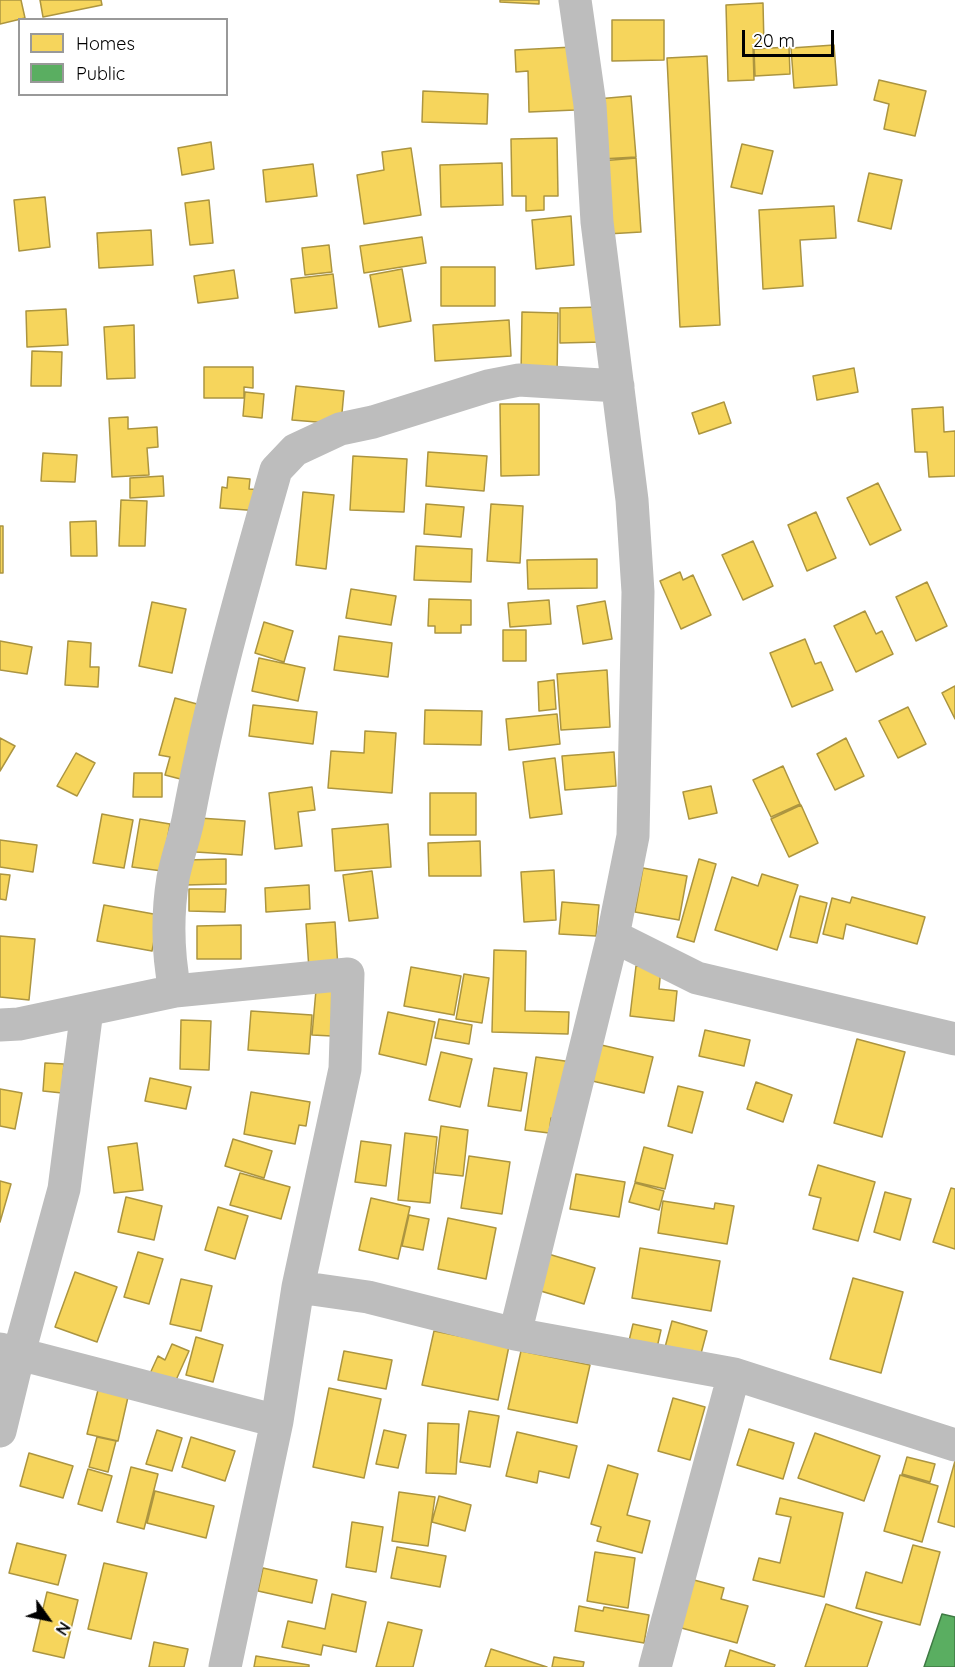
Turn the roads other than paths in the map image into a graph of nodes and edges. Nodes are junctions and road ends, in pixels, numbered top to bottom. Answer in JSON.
{"nodes":[{"id":1,"x":575,"y":0,"type":"edge"},
{"id":2,"x":618,"y":386,"type":"junction"},
{"id":3,"x":613,"y":936,"type":"junction"},
{"id":4,"x":175,"y":991,"type":"junction"},
{"id":5,"x":87,"y":1010,"type":"junction"},
{"id":6,"x":0,"y":1024,"type":"edge"},
{"id":7,"x":955,"y":1039,"type":"edge"},
{"id":8,"x":298,"y":1287,"type":"junction"},
{"id":9,"x":515,"y":1334,"type":"junction"},
{"id":10,"x":9,"y":1351,"type":"edge"},
{"id":11,"x":734,"y":1374,"type":"junction"},
{"id":12,"x":277,"y":1421,"type":"junction"},
{"id":13,"x":0,"y":1431,"type":"edge"},
{"id":14,"x":955,"y":1445,"type":"edge"},
{"id":15,"x":225,"y":1667,"type":"edge"},
{"id":16,"x":655,"y":1667,"type":"edge"}],
"edges":[{"from":1,"to":2,"type":"street"},
{"from":2,"to":3,"type":"street"},
{"from":2,"to":4,"type":"street"},
{"from":3,"to":7,"type":"street"},
{"from":3,"to":9,"type":"street"},
{"from":4,"to":5,"type":"street"},
{"from":4,"to":8,"type":"street"},
{"from":5,"to":6,"type":"street"},
{"from":5,"to":10,"type":"street"},
{"from":8,"to":9,"type":"street"},
{"from":8,"to":12,"type":"street"},
{"from":9,"to":11,"type":"street"},
{"from":10,"to":12,"type":"street"},
{"from":10,"to":13,"type":"street"},
{"from":11,"to":14,"type":"street"},
{"from":11,"to":16,"type":"street"},
{"from":12,"to":15,"type":"street"}]}
